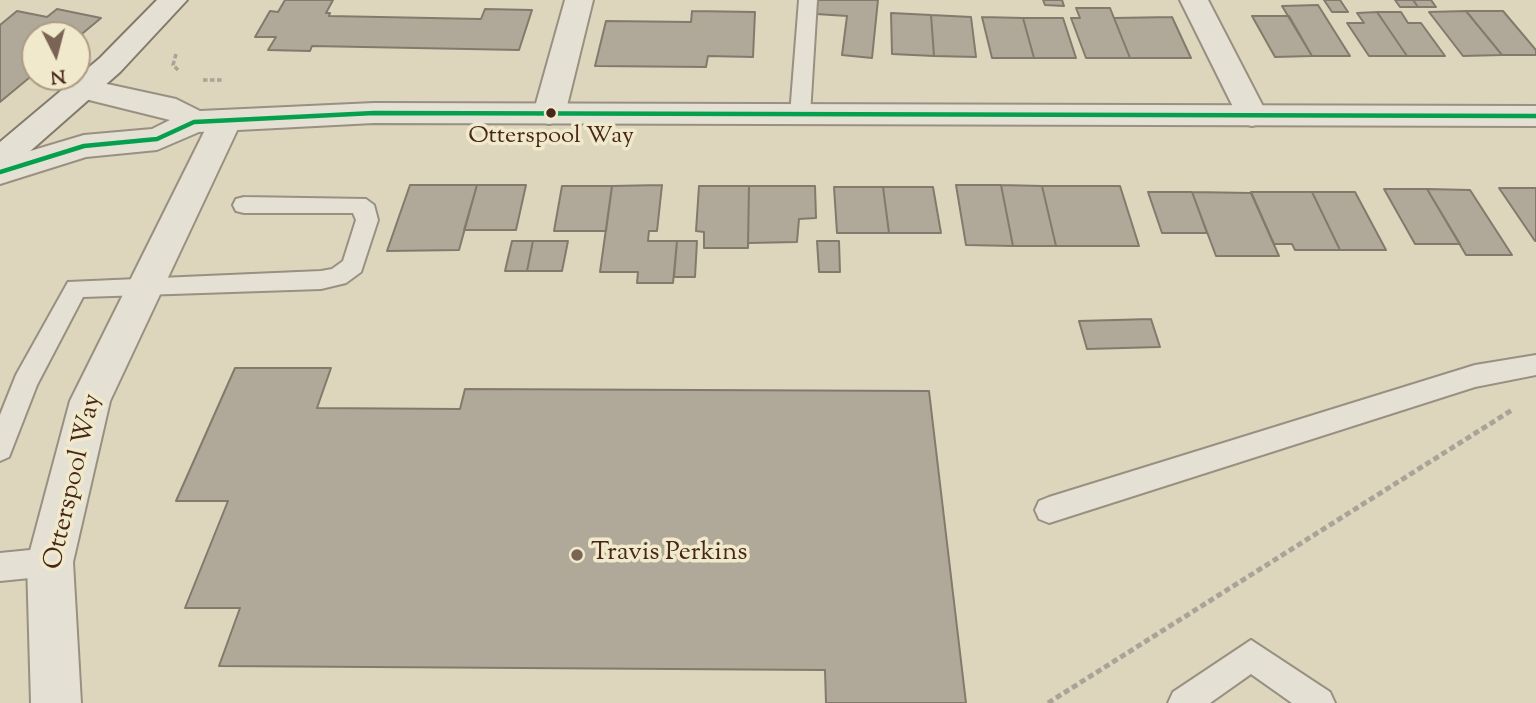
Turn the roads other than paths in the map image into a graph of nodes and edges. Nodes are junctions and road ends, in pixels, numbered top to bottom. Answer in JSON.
{"nodes":[{"id":1,"x":173,"y":0,"type":"edge"},
{"id":2,"x":579,"y":0,"type":"edge"},
{"id":3,"x":808,"y":0,"type":"edge"},
{"id":4,"x":1194,"y":0,"type":"edge"},
{"id":5,"x":91,"y":83,"type":"edge"},
{"id":6,"x":91,"y":90,"type":"edge"},
{"id":7,"x":83,"y":91,"type":"edge"},
{"id":8,"x":548,"y":114,"type":"junction"},
{"id":9,"x":800,"y":115,"type":"junction"},
{"id":10,"x":1252,"y":116,"type":"junction"},
{"id":11,"x":1536,"y":116,"type":"edge"},
{"id":12,"x":210,"y":122,"type":"junction"},
{"id":13,"x":0,"y":160,"type":"edge"},
{"id":14,"x":0,"y":172,"type":"edge"},
{"id":15,"x":244,"y":205,"type":"dead end"},
{"id":16,"x":144,"y":284,"type":"junction"},
{"id":17,"x":1536,"y":365,"type":"edge"},
{"id":18,"x":0,"y":449,"type":"edge"},
{"id":19,"x":1049,"y":510,"type":"dead end"},
{"id":20,"x":50,"y":562,"type":"junction"},
{"id":21,"x":0,"y":567,"type":"edge"},
{"id":22,"x":56,"y":703,"type":"edge"},
{"id":23,"x":1184,"y":703,"type":"edge"},
{"id":24,"x":1319,"y":703,"type":"edge"}],
"edges":[{"from":1,"to":5,"type":"street"},
{"from":2,"to":8,"type":"street"},
{"from":3,"to":9,"type":"lane"},
{"from":4,"to":10,"type":"street"},
{"from":6,"to":12,"type":"street"},
{"from":7,"to":13,"type":"street"},
{"from":8,"to":9,"type":"street"},
{"from":8,"to":12,"type":"street"},
{"from":9,"to":10,"type":"street"},
{"from":10,"to":11,"type":"street"},
{"from":12,"to":14,"type":"street"},
{"from":12,"to":16,"type":"street","name":"Otterspool Way"},
{"from":15,"to":16,"type":"lane"},
{"from":16,"to":18,"type":"lane"},
{"from":16,"to":20,"type":"street","name":"Otterspool Way"},
{"from":17,"to":19,"type":"lane"},
{"from":20,"to":21,"type":"lane"},
{"from":20,"to":22,"type":"street","name":"Otterspool Way"},
{"from":23,"to":24,"type":"lane"}]}
